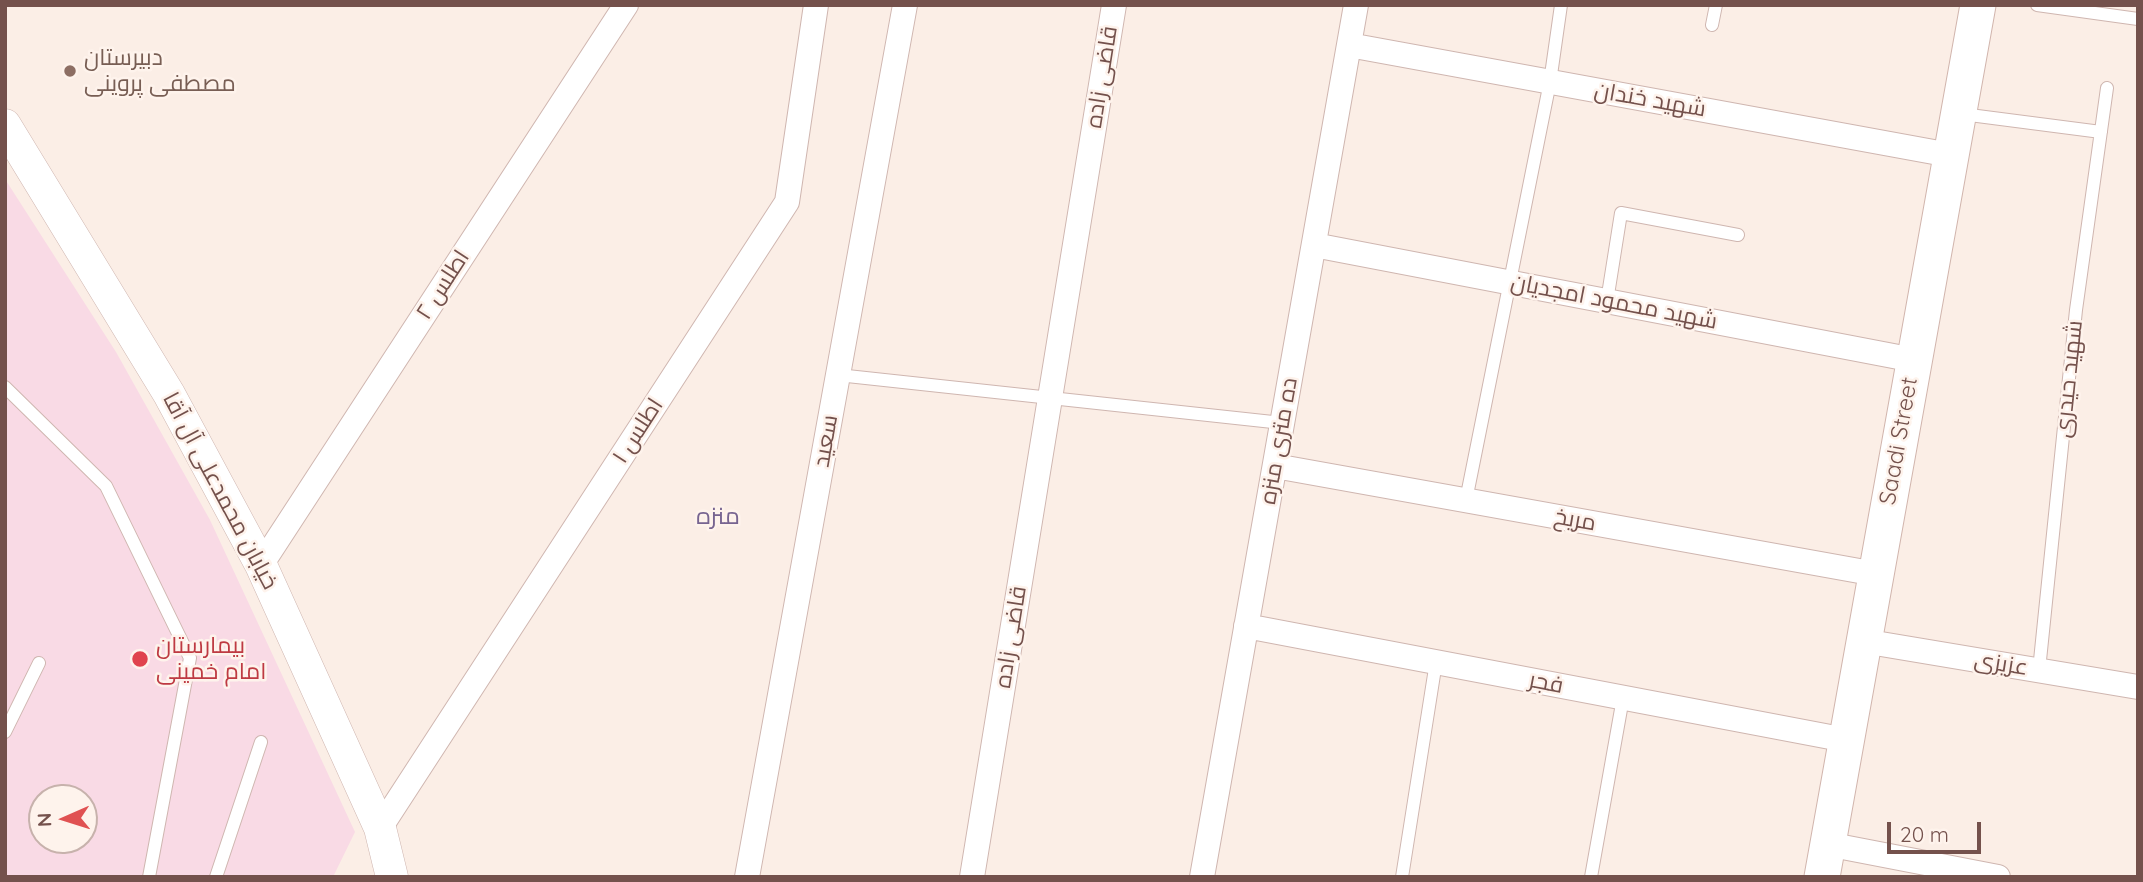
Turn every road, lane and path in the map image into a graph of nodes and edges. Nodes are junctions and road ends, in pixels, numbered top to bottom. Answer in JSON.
{"nodes":[{"id":1,"x":626,"y":5,"type":"edge"},
{"id":2,"x":816,"y":5,"type":"edge"},
{"id":3,"x":905,"y":5,"type":"edge"},
{"id":4,"x":1114,"y":5,"type":"edge"},
{"id":5,"x":1356,"y":5,"type":"edge"},
{"id":6,"x":1561,"y":5,"type":"edge"},
{"id":7,"x":1716,"y":5,"type":"edge"},
{"id":8,"x":1978,"y":5,"type":"edge"},
{"id":9,"x":2037,"y":5,"type":"edge"},
{"id":10,"x":2138,"y":19,"type":"edge"},
{"id":11,"x":1712,"y":25,"type":"dead end"},
{"id":12,"x":1349,"y":45,"type":"junction"},
{"id":13,"x":1550,"y":82,"type":"junction"},
{"id":14,"x":2107,"y":88,"type":"dead end"},
{"id":15,"x":1958,"y":113,"type":"junction"},
{"id":16,"x":5,"y":125,"type":"edge"},
{"id":17,"x":2101,"y":132,"type":"junction"},
{"id":18,"x":1950,"y":155,"type":"junction"},
{"id":19,"x":1738,"y":235,"type":"dead end"},
{"id":20,"x":1314,"y":245,"type":"junction"},
{"id":21,"x":1510,"y":282,"type":"junction"},
{"id":22,"x":1607,"y":301,"type":"junction"},
{"id":23,"x":1914,"y":360,"type":"junction"},
{"id":24,"x":838,"y":375,"type":"junction"},
{"id":25,"x":5,"y":387,"type":"edge"},
{"id":26,"x":1050,"y":398,"type":"junction"},
{"id":27,"x":1282,"y":423,"type":"junction"},
{"id":28,"x":1275,"y":466,"type":"junction"},
{"id":29,"x":1466,"y":500,"type":"junction"},
{"id":30,"x":261,"y":565,"type":"junction"},
{"id":31,"x":1876,"y":574,"type":"junction"},
{"id":32,"x":1247,"y":626,"type":"junction"},
{"id":33,"x":1863,"y":641,"type":"junction"},
{"id":34,"x":1436,"y":662,"type":"junction"},
{"id":35,"x":38,"y":663,"type":"dead end"},
{"id":36,"x":2039,"y":670,"type":"junction"},
{"id":37,"x":2138,"y":687,"type":"edge"},
{"id":38,"x":1623,"y":698,"type":"junction"},
{"id":39,"x":5,"y":732,"type":"edge"},
{"id":40,"x":1846,"y":740,"type":"junction"},
{"id":41,"x":261,"y":742,"type":"dead end"},
{"id":42,"x":380,"y":828,"type":"junction"},
{"id":43,"x":1824,"y":860,"type":"edge"},
{"id":44,"x":149,"y":877,"type":"edge"},
{"id":45,"x":216,"y":877,"type":"edge"},
{"id":46,"x":392,"y":877,"type":"edge"},
{"id":47,"x":747,"y":877,"type":"edge"},
{"id":48,"x":972,"y":877,"type":"edge"},
{"id":49,"x":1202,"y":877,"type":"edge"},
{"id":50,"x":1402,"y":877,"type":"edge"},
{"id":51,"x":1591,"y":877,"type":"edge"},
{"id":52,"x":1998,"y":877,"type":"edge"}],
"edges":[{"from":1,"to":30,"type":"street","name":"اطلس ۲"},
{"from":2,"to":42,"type":"street","name":"اطلس ۱"},
{"from":3,"to":24,"type":"street","name":"سعید"},
{"from":4,"to":26,"type":"street","name":"قاضی زاده"},
{"from":5,"to":12,"type":"street","name":"ده متری منزه"},
{"from":6,"to":13,"type":"lane"},
{"from":7,"to":11,"type":"lane"},
{"from":8,"to":15,"type":"main road","name":"Saadi Street"},
{"from":9,"to":10,"type":"lane"},
{"from":12,"to":13,"type":"street","name":"شهید خندان"},
{"from":12,"to":20,"type":"street","name":"ده متری منزه"},
{"from":13,"to":18,"type":"street","name":"شهید خندان"},
{"from":13,"to":21,"type":"lane"},
{"from":14,"to":17,"type":"lane","name":"شهید حیدری"},
{"from":15,"to":17,"type":"lane"},
{"from":15,"to":18,"type":"main road","name":"Saadi Street"},
{"from":16,"to":30,"type":"street","name":"خیابان محمدعلی آل آقا"},
{"from":17,"to":36,"type":"lane","name":"شهید حیدری"},
{"from":18,"to":23,"type":"main road","name":"Saadi Street"},
{"from":19,"to":22,"type":"lane"},
{"from":20,"to":21,"type":"street","name":"شهید محمود امجدیان"},
{"from":20,"to":27,"type":"street","name":"ده متری منزه"},
{"from":21,"to":22,"type":"street","name":"شهید محمود امجدیان"},
{"from":21,"to":29,"type":"lane"},
{"from":22,"to":23,"type":"street","name":"شهید محمود امجدیان"},
{"from":23,"to":31,"type":"main road","name":"Saadi Street"},
{"from":24,"to":26,"type":"lane"},
{"from":24,"to":47,"type":"street","name":"سعید"},
{"from":25,"to":44,"type":"lane"},
{"from":26,"to":27,"type":"lane"},
{"from":26,"to":48,"type":"street","name":"قاضی زاده"},
{"from":27,"to":28,"type":"street","name":"ده متری منزه"},
{"from":28,"to":29,"type":"street","name":"مریخ"},
{"from":28,"to":32,"type":"street","name":"ده متری منزه"},
{"from":29,"to":31,"type":"street","name":"مریخ"},
{"from":30,"to":42,"type":"street","name":"خیابان محمدعلی آل آقا"},
{"from":31,"to":33,"type":"main road","name":"Saadi Street"},
{"from":32,"to":34,"type":"street","name":"فجر"},
{"from":32,"to":49,"type":"street","name":"ده متری منزه"},
{"from":33,"to":36,"type":"street","name":"عزیزی"},
{"from":33,"to":40,"type":"main road","name":"Saadi Street"},
{"from":34,"to":38,"type":"street","name":"فجر"},
{"from":34,"to":50,"type":"lane"},
{"from":35,"to":39,"type":"lane"},
{"from":36,"to":37,"type":"street","name":"عزیزی"},
{"from":38,"to":40,"type":"street","name":"فجر"},
{"from":38,"to":51,"type":"lane"},
{"from":40,"to":43,"type":"main road","name":"Saadi Street"},
{"from":41,"to":45,"type":"lane"},
{"from":42,"to":46,"type":"street","name":"خیابان محمدعلی آل آقا"},
{"from":43,"to":52,"type":"street"}]}
